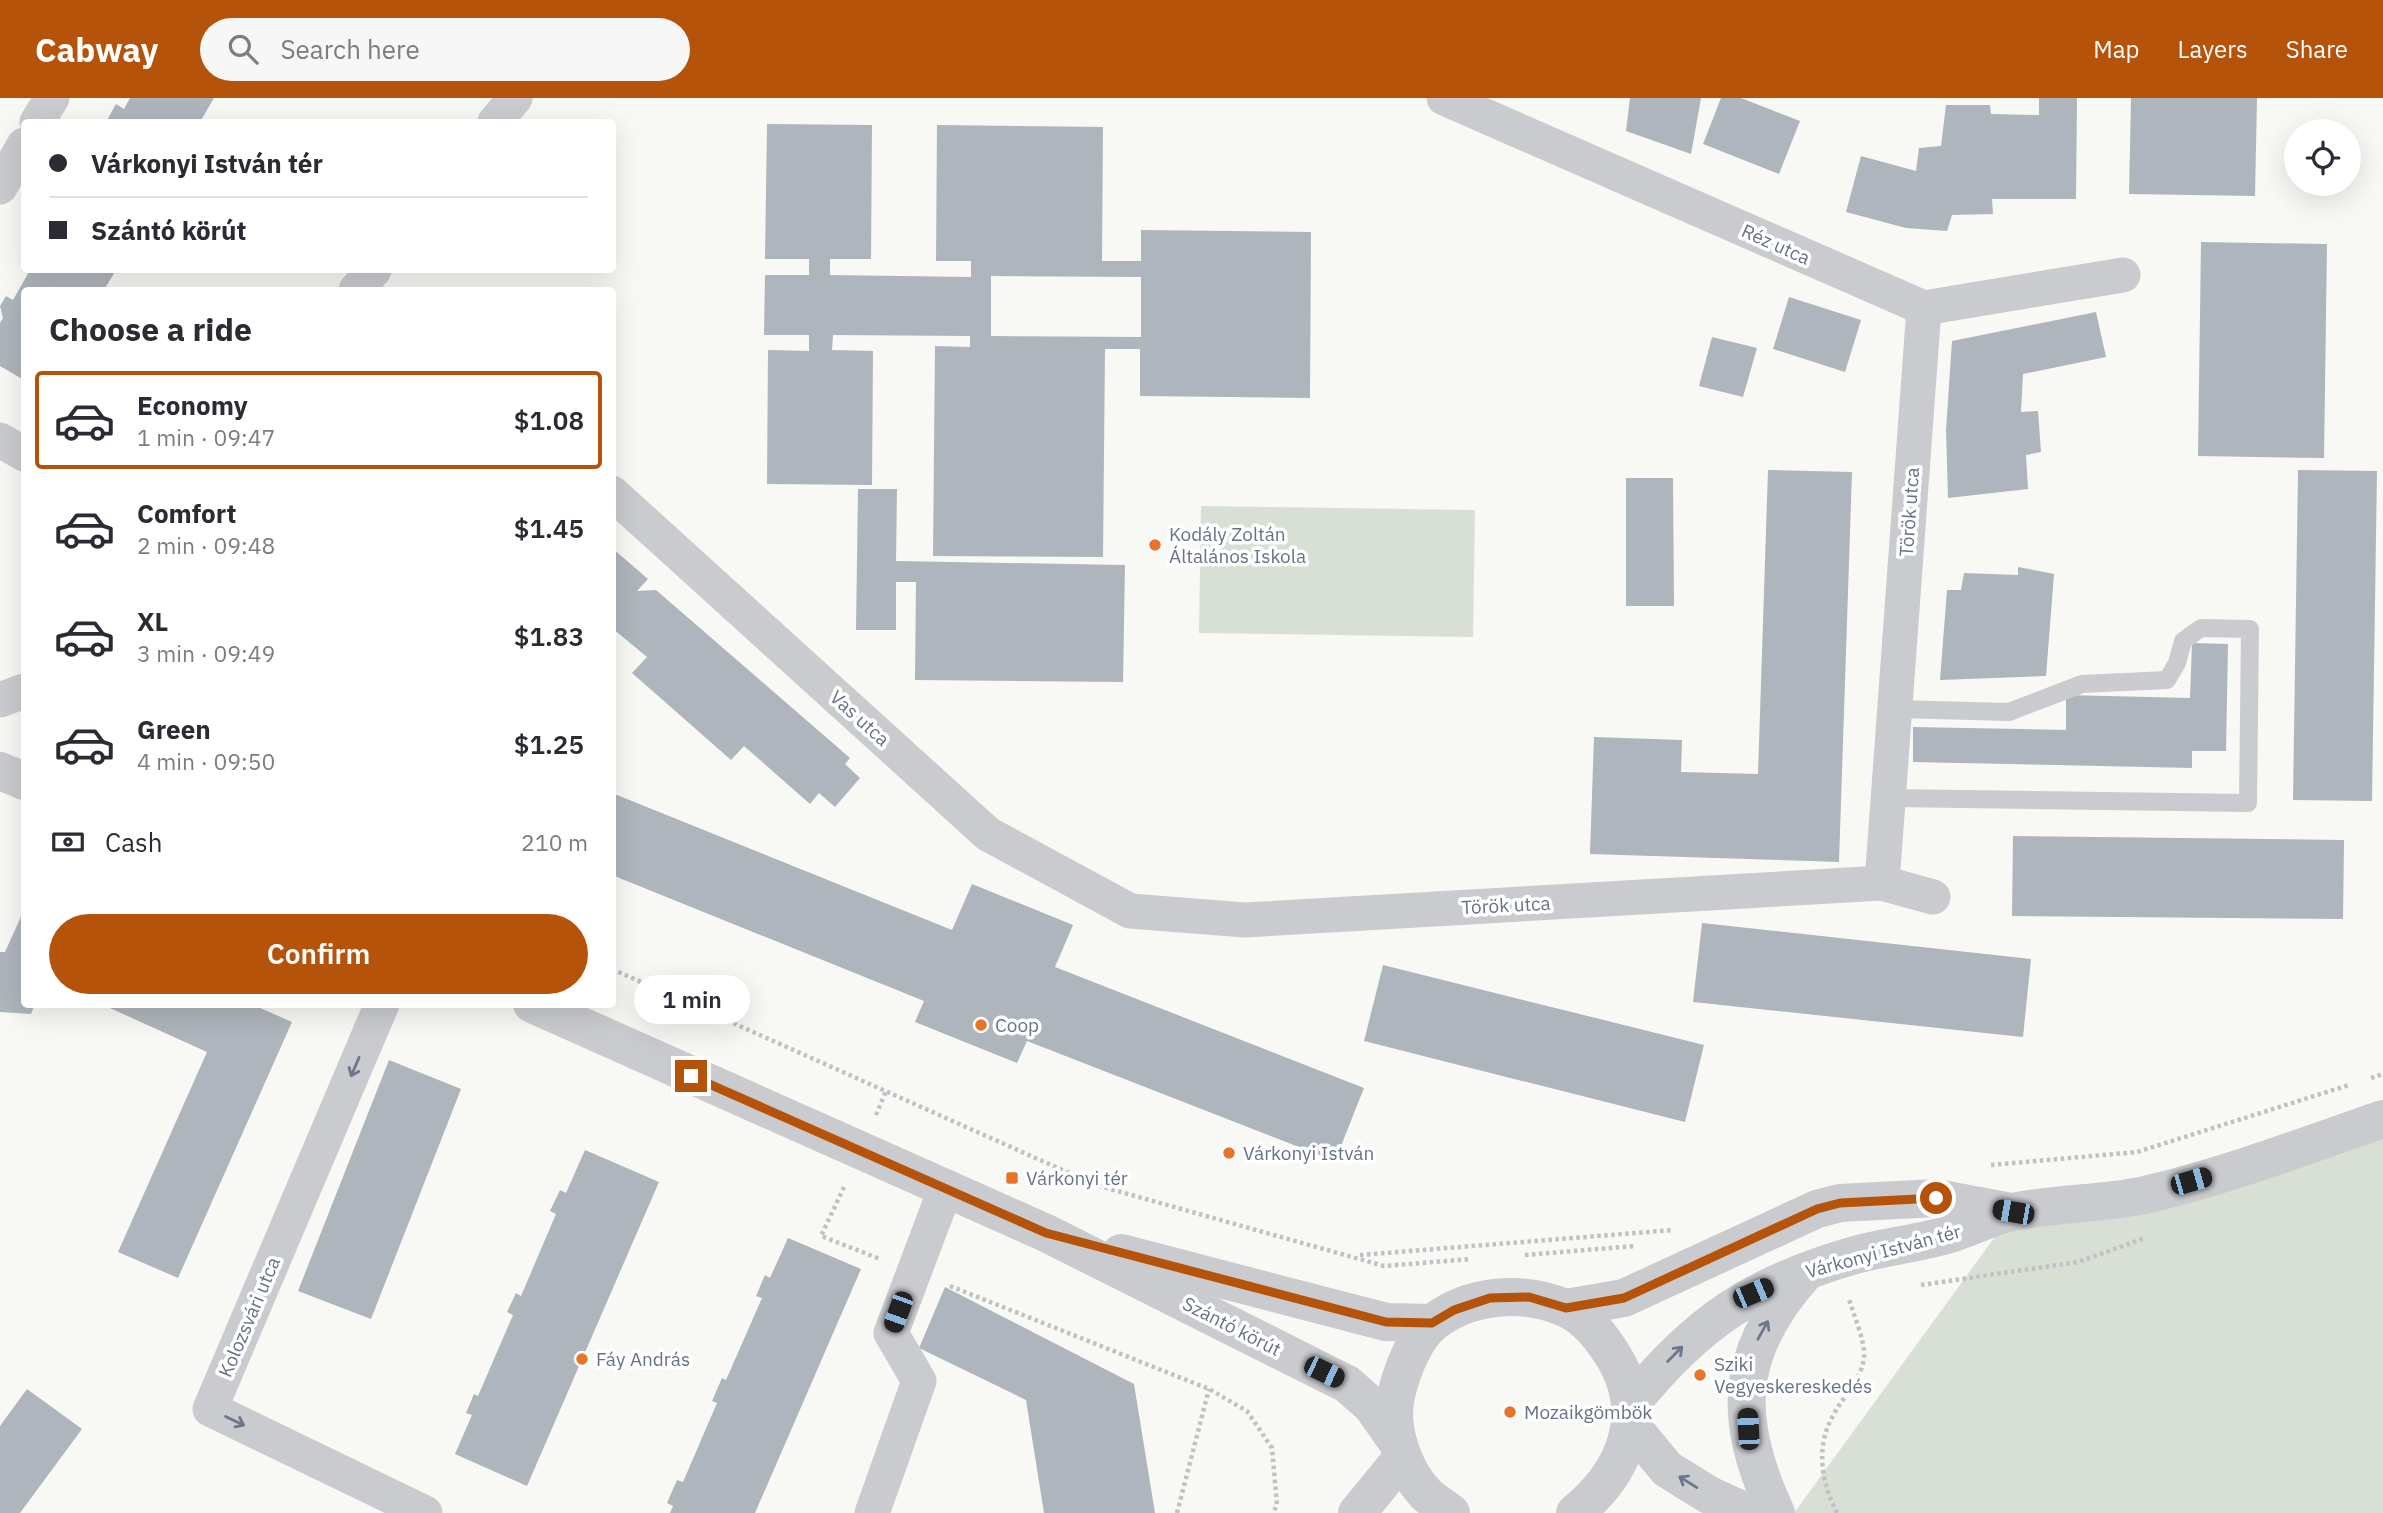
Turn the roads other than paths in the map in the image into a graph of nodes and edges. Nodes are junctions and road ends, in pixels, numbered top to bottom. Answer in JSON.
{"nodes":[{"id":1,"x":52,"y":98,"type":"edge"},
{"id":2,"x":515,"y":98,"type":"edge"},
{"id":3,"x":1444,"y":98,"type":"edge"},
{"id":4,"x":39,"y":119,"type":"edge"},
{"id":5,"x":498,"y":119,"type":"edge"},
{"id":6,"x":21,"y":150,"type":"edge"},
{"id":7,"x":0,"y":187,"type":"edge"},
{"id":8,"x":2123,"y":275,"type":"dead end"},
{"id":9,"x":1924,"y":308,"type":"junction"},
{"id":10,"x":0,"y":440,"type":"edge"},
{"id":11,"x":21,"y":451,"type":"edge"},
{"id":12,"x":616,"y":497,"type":"edge"},
{"id":13,"x":21,"y":692,"type":"edge"},
{"id":14,"x":0,"y":700,"type":"edge"},
{"id":15,"x":1895,"y":709,"type":"junction"},
{"id":16,"x":0,"y":771,"type":"edge"},
{"id":17,"x":21,"y":780,"type":"edge"},
{"id":18,"x":1888,"y":798,"type":"junction"},
{"id":19,"x":1882,"y":883,"type":"junction"},
{"id":20,"x":1933,"y":897,"type":"dead end"},
{"id":21,"x":1130,"y":911,"type":"joint"},
{"id":22,"x":380,"y":1008,"type":"edge"},
{"id":23,"x":541,"y":1008,"type":"edge"},
{"id":24,"x":2383,"y":1119,"type":"edge"},
{"id":25,"x":945,"y":1190,"type":"junction"},
{"id":26,"x":2013,"y":1212,"type":"junction"},
{"id":27,"x":1046,"y":1233,"type":"junction"},
{"id":28,"x":1807,"y":1271,"type":"junction"},
{"id":29,"x":1566,"y":1308,"type":"junction"},
{"id":30,"x":1432,"y":1323,"type":"junction"},
{"id":31,"x":1630,"y":1415,"type":"junction"},
{"id":32,"x":1400,"y":1450,"type":"junction"},
{"id":33,"x":425,"y":1513,"type":"edge"},
{"id":34,"x":873,"y":1513,"type":"edge"},
{"id":35,"x":1357,"y":1513,"type":"edge"},
{"id":36,"x":1451,"y":1513,"type":"edge"},
{"id":37,"x":1576,"y":1513,"type":"edge"},
{"id":38,"x":1749,"y":1513,"type":"edge"},
{"id":39,"x":1776,"y":1513,"type":"edge"}],
"edges":[{"from":1,"to":4,"type":"street"},
{"from":2,"to":5,"type":"street"},
{"from":3,"to":9,"type":"street","name":"Réz utca"},
{"from":6,"to":7,"type":"street"},
{"from":8,"to":9,"type":"street"},
{"from":9,"to":15,"type":"street","name":"Török utca"},
{"from":10,"to":11,"type":"street"},
{"from":12,"to":21,"type":"street","name":"Vas utca"},
{"from":13,"to":14,"type":"street"},
{"from":15,"to":18,"type":"street","name":"Török utca"},
{"from":15,"to":18,"type":"lane"},
{"from":16,"to":17,"type":"street"},
{"from":18,"to":19,"type":"street","name":"Török utca"},
{"from":19,"to":20,"type":"street","name":"Török utca"},
{"from":19,"to":21,"type":"street","name":"Török utca"},
{"from":22,"to":33,"type":"street","name":"Kolozsvári utca","one_way":true},
{"from":23,"to":25,"type":"street","name":"Szántó körút"},
{"from":24,"to":26,"type":"street","name":"Várkonyi István tér"},
{"from":25,"to":27,"type":"street","name":"Szántó körút"},
{"from":25,"to":34,"type":"street"},
{"from":26,"to":28,"type":"street","name":"Várkonyi István tér"},
{"from":26,"to":29,"type":"street","name":"Várkonyi István tér"},
{"from":27,"to":30,"type":"street","name":"Szántó körút"},
{"from":27,"to":32,"type":"street","name":"Szántó körút"},
{"from":31,"to":28,"type":"street","name":"Várkonyi István tér","one_way":true},
{"from":39,"to":28,"type":"street","one_way":true},
{"from":29,"to":30,"type":"street"},
{"from":29,"to":31,"type":"street"},
{"from":30,"to":32,"type":"street"},
{"from":31,"to":37,"type":"street"},
{"from":38,"to":31,"type":"street","one_way":true},
{"from":32,"to":35,"type":"street"},
{"from":32,"to":36,"type":"street","name":"Szántó körút"}]}
